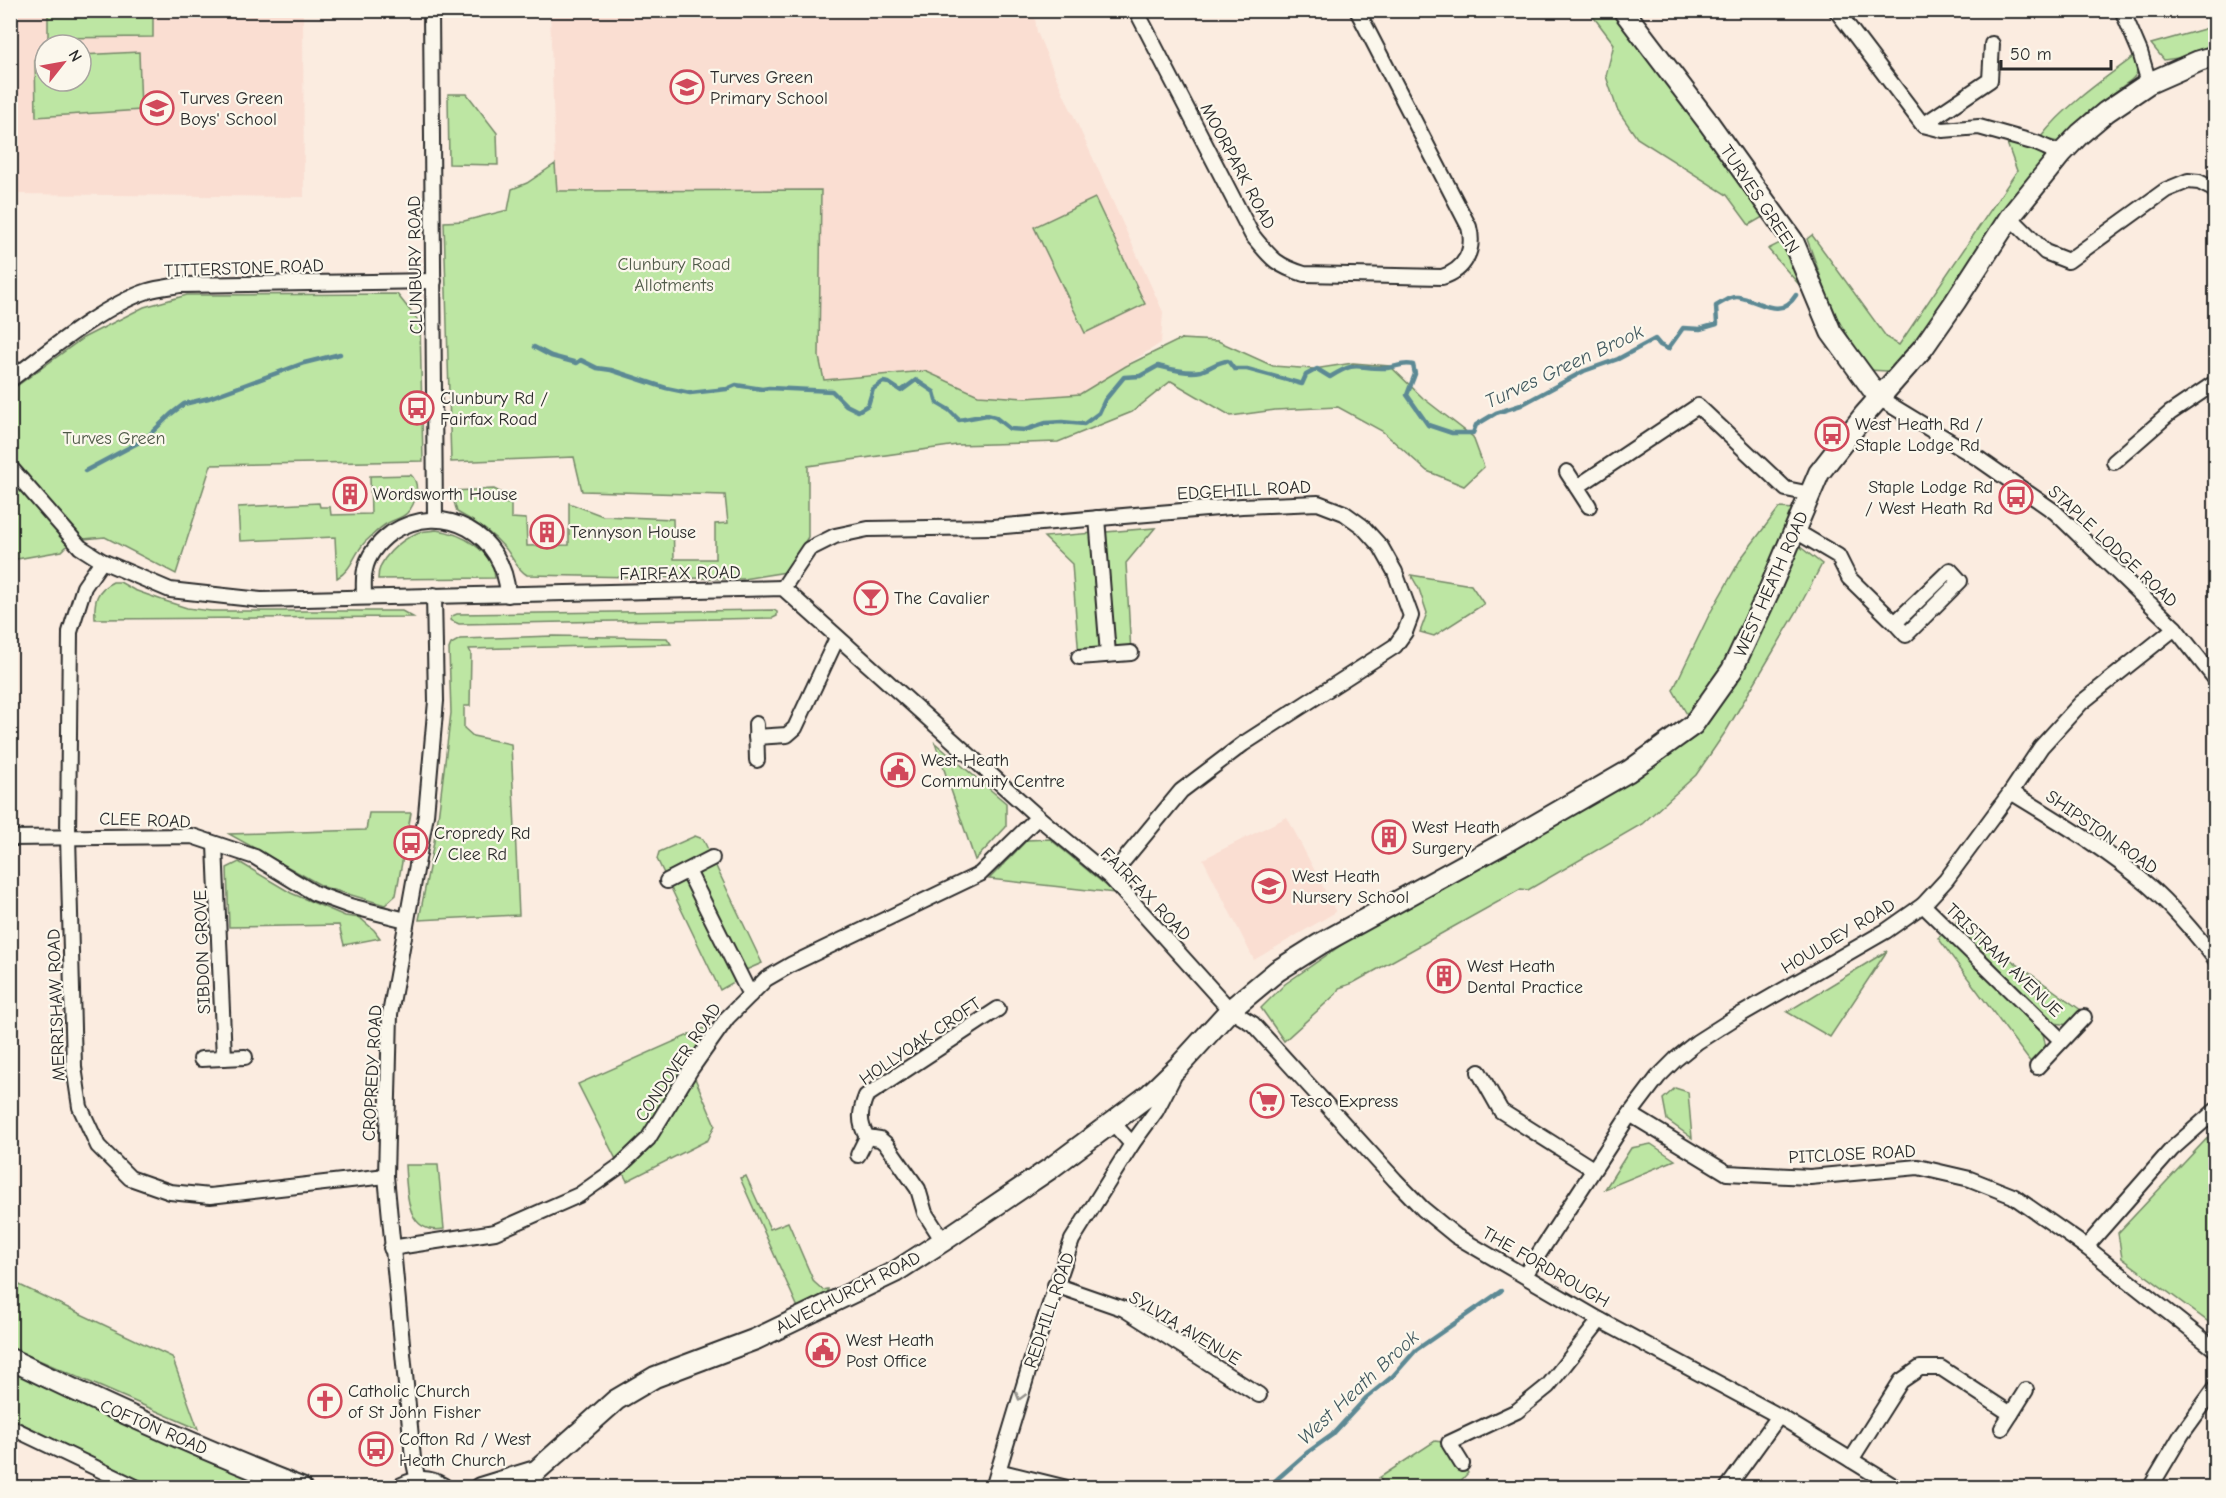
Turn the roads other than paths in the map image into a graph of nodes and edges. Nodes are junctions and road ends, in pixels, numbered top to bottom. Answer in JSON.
{"nodes":[{"id":1,"x":431,"y":10,"type":"edge"},
{"id":2,"x":1136,"y":10,"type":"edge"},
{"id":3,"x":1357,"y":10,"type":"edge"},
{"id":4,"x":1623,"y":10,"type":"edge"},
{"id":5,"x":1836,"y":10,"type":"edge"},
{"id":6,"x":2122,"y":10,"type":"edge"},
{"id":7,"x":1992,"y":44,"type":"dead end"},
{"id":8,"x":2216,"y":56,"type":"edge"},
{"id":9,"x":2149,"y":83,"type":"junction"},
{"id":10,"x":1923,"y":124,"type":"junction"},
{"id":11,"x":2061,"y":154,"type":"junction"},
{"id":12,"x":2216,"y":193,"type":"edge"},
{"id":13,"x":2010,"y":217,"type":"junction"},
{"id":14,"x":434,"y":281,"type":"junction"},
{"id":15,"x":10,"y":380,"type":"edge"},
{"id":16,"x":2216,"y":382,"type":"edge"},
{"id":17,"x":1879,"y":398,"type":"junction"},
{"id":18,"x":2114,"y":462,"type":"dead end"},
{"id":19,"x":10,"y":466,"type":"edge"},
{"id":20,"x":1567,"y":472,"type":"dead end"},
{"id":21,"x":1577,"y":487,"type":"junction"},
{"id":22,"x":1811,"y":494,"type":"junction"},
{"id":23,"x":1589,"y":506,"type":"dead end"},
{"id":24,"x":435,"y":518,"type":"junction"},
{"id":25,"x":1097,"y":518,"type":"junction"},
{"id":26,"x":1794,"y":530,"type":"junction"},
{"id":27,"x":102,"y":561,"type":"junction"},
{"id":28,"x":783,"y":588,"type":"junction"},
{"id":29,"x":434,"y":595,"type":"junction"},
{"id":30,"x":508,"y":595,"type":"junction"},
{"id":31,"x":364,"y":597,"type":"junction"},
{"id":32,"x":1894,"y":623,"type":"junction"},
{"id":33,"x":2175,"y":628,"type":"junction"},
{"id":34,"x":837,"y":638,"type":"junction"},
{"id":35,"x":1131,"y":653,"type":"dead end"},
{"id":36,"x":1108,"y":654,"type":"junction"},
{"id":37,"x":1079,"y":657,"type":"dead end"},
{"id":38,"x":2216,"y":680,"type":"edge"},
{"id":39,"x":757,"y":760,"type":"dead end"},
{"id":40,"x":2011,"y":792,"type":"junction"},
{"id":41,"x":1038,"y":816,"type":"junction"},
{"id":42,"x":68,"y":836,"type":"junction"},
{"id":43,"x":10,"y":838,"type":"edge"},
{"id":44,"x":215,"y":845,"type":"junction"},
{"id":45,"x":712,"y":858,"type":"dead end"},
{"id":46,"x":688,"y":871,"type":"junction"},
{"id":47,"x":1110,"y":877,"type":"junction"},
{"id":48,"x":667,"y":881,"type":"dead end"},
{"id":49,"x":1923,"y":905,"type":"junction"},
{"id":50,"x":406,"y":920,"type":"junction"},
{"id":51,"x":2216,"y":960,"type":"edge"},
{"id":52,"x":750,"y":995,"type":"junction"},
{"id":53,"x":998,"y":1010,"type":"dead end"},
{"id":54,"x":1230,"y":1010,"type":"junction"},
{"id":55,"x":2084,"y":1017,"type":"dead end"},
{"id":56,"x":2061,"y":1040,"type":"junction"},
{"id":57,"x":245,"y":1057,"type":"dead end"},
{"id":58,"x":224,"y":1058,"type":"junction"},
{"id":59,"x":201,"y":1059,"type":"dead end"},
{"id":60,"x":1178,"y":1067,"type":"junction"},
{"id":61,"x":2037,"y":1067,"type":"dead end"},
{"id":62,"x":1479,"y":1072,"type":"dead end"},
{"id":63,"x":2216,"y":1110,"type":"edge"},
{"id":64,"x":1630,"y":1114,"type":"junction"},
{"id":65,"x":1113,"y":1123,"type":"junction"},
{"id":66,"x":867,"y":1137,"type":"junction"},
{"id":67,"x":1132,"y":1144,"type":"junction"},
{"id":68,"x":858,"y":1155,"type":"dead end"},
{"id":69,"x":1593,"y":1169,"type":"junction"},
{"id":70,"x":386,"y":1176,"type":"junction"},
{"id":71,"x":943,"y":1242,"type":"junction"},
{"id":72,"x":2086,"y":1247,"type":"junction"},
{"id":73,"x":392,"y":1248,"type":"junction"},
{"id":74,"x":1526,"y":1275,"type":"junction"},
{"id":75,"x":1055,"y":1285,"type":"junction"},
{"id":76,"x":1600,"y":1320,"type":"junction"},
{"id":77,"x":2216,"y":1350,"type":"edge"},
{"id":78,"x":10,"y":1359,"type":"edge"},
{"id":79,"x":2216,"y":1387,"type":"edge"},
{"id":80,"x":2026,"y":1390,"type":"dead end"},
{"id":81,"x":1259,"y":1395,"type":"dead end"},
{"id":82,"x":2011,"y":1414,"type":"junction"},
{"id":83,"x":1779,"y":1416,"type":"junction"},
{"id":84,"x":10,"y":1427,"type":"edge"},
{"id":85,"x":2002,"y":1428,"type":"dead end"},
{"id":86,"x":1851,"y":1460,"type":"junction"},
{"id":87,"x":1462,"y":1464,"type":"dead end"},
{"id":88,"x":534,"y":1471,"type":"junction"},
{"id":89,"x":998,"y":1471,"type":"junction"},
{"id":90,"x":410,"y":1484,"type":"edge"},
{"id":91,"x":138,"y":1488,"type":"edge"},
{"id":92,"x":301,"y":1488,"type":"edge"},
{"id":93,"x":442,"y":1488,"type":"edge"},
{"id":94,"x":480,"y":1488,"type":"edge"},
{"id":95,"x":517,"y":1488,"type":"edge"},
{"id":96,"x":993,"y":1488,"type":"edge"},
{"id":97,"x":1067,"y":1488,"type":"edge"},
{"id":98,"x":1727,"y":1488,"type":"edge"},
{"id":99,"x":1897,"y":1488,"type":"edge"},
{"id":100,"x":2150,"y":1488,"type":"edge"}],
"edges":[{"from":1,"to":14,"type":"street","name":"CLUNBURY ROAD"},
{"from":2,"to":3,"type":"street","name":"MOORPARK ROAD"},
{"from":4,"to":17,"type":"street","name":"TURVES GREEN"},
{"from":5,"to":10,"type":"street"},
{"from":6,"to":9,"type":"street"},
{"from":7,"to":10,"type":"street"},
{"from":8,"to":9,"type":"street","name":"WEST HEATH ROAD"},
{"from":9,"to":11,"type":"street","name":"WEST HEATH ROAD"},
{"from":10,"to":11,"type":"street"},
{"from":11,"to":13,"type":"street","name":"WEST HEATH ROAD"},
{"from":12,"to":13,"type":"street"},
{"from":13,"to":17,"type":"street","name":"WEST HEATH ROAD"},
{"from":14,"to":15,"type":"street","name":"TITTERSTONE ROAD"},
{"from":14,"to":24,"type":"street","name":"CLUNBURY ROAD"},
{"from":16,"to":18,"type":"street"},
{"from":17,"to":22,"type":"street","name":"WEST HEATH ROAD"},
{"from":17,"to":33,"type":"street","name":"STAPLE LODGE ROAD"},
{"from":19,"to":27,"type":"street","name":"FAIRFAX ROAD"},
{"from":20,"to":21,"type":"street"},
{"from":21,"to":22,"type":"street"},
{"from":21,"to":23,"type":"street"},
{"from":22,"to":26,"type":"street","name":"WEST HEATH ROAD"},
{"from":24,"to":30,"type":"street"},
{"from":24,"to":31,"type":"street"},
{"from":25,"to":28,"type":"street","name":"EDGEHILL ROAD"},
{"from":25,"to":36,"type":"street"},
{"from":25,"to":47,"type":"street","name":"EDGEHILL ROAD"},
{"from":26,"to":32,"type":"street"},
{"from":26,"to":54,"type":"street","name":"WEST HEATH ROAD"},
{"from":27,"to":31,"type":"street","name":"FAIRFAX ROAD"},
{"from":27,"to":42,"type":"street","name":"MERRISHAW ROAD"},
{"from":28,"to":30,"type":"street","name":"FAIRFAX ROAD"},
{"from":28,"to":34,"type":"street","name":"FAIRFAX ROAD"},
{"from":29,"to":30,"type":"street","name":"FAIRFAX ROAD"},
{"from":29,"to":31,"type":"street","name":"FAIRFAX ROAD"},
{"from":29,"to":50,"type":"street","name":"CROPREDY ROAD"},
{"from":32,"to":32,"type":"street"},
{"from":33,"to":38,"type":"street","name":"STAPLE LODGE ROAD"},
{"from":33,"to":40,"type":"street","name":"HOULDEY ROAD"},
{"from":34,"to":39,"type":"street"},
{"from":34,"to":41,"type":"street","name":"FAIRFAX ROAD"},
{"from":35,"to":36,"type":"street"},
{"from":36,"to":37,"type":"street"},
{"from":40,"to":49,"type":"street","name":"HOULDEY ROAD"},
{"from":40,"to":51,"type":"street","name":"SHIPSTON ROAD"},
{"from":41,"to":47,"type":"street","name":"FAIRFAX ROAD"},
{"from":41,"to":52,"type":"street","name":"CONDOVER ROAD"},
{"from":42,"to":43,"type":"street","name":"CLEE ROAD"},
{"from":42,"to":44,"type":"street","name":"CLEE ROAD"},
{"from":42,"to":70,"type":"street","name":"MERRISHAW ROAD"},
{"from":44,"to":50,"type":"street","name":"CLEE ROAD"},
{"from":44,"to":58,"type":"street","name":"SIBDON GROVE"},
{"from":45,"to":46,"type":"street"},
{"from":46,"to":48,"type":"street"},
{"from":46,"to":52,"type":"street"},
{"from":47,"to":54,"type":"street","name":"FAIRFAX ROAD"},
{"from":49,"to":56,"type":"street","name":"TRISTRAM AVENUE"},
{"from":49,"to":64,"type":"street","name":"HOULDEY ROAD"},
{"from":50,"to":70,"type":"street","name":"CROPREDY ROAD"},
{"from":52,"to":73,"type":"street","name":"CONDOVER ROAD"},
{"from":53,"to":66,"type":"street","name":"HOLLYOAK CROFT"},
{"from":54,"to":60,"type":"street","name":"REDHILL ROAD"},
{"from":54,"to":74,"type":"street","name":"THE FORDROUGH"},
{"from":55,"to":56,"type":"street","name":"TRISTRAM AVENUE"},
{"from":56,"to":61,"type":"street","name":"TRISTRAM AVENUE"},
{"from":57,"to":58,"type":"street"},
{"from":58,"to":59,"type":"street"},
{"from":60,"to":65,"type":"street","name":"ALVECHURCH ROAD"},
{"from":60,"to":67,"type":"street","name":"REDHILL ROAD"},
{"from":62,"to":69,"type":"street"},
{"from":63,"to":72,"type":"street"},
{"from":64,"to":69,"type":"street","name":"HOULDEY ROAD"},
{"from":64,"to":72,"type":"street","name":"PITCLOSE ROAD"},
{"from":65,"to":67,"type":"street"},
{"from":65,"to":71,"type":"street","name":"ALVECHURCH ROAD"},
{"from":66,"to":68,"type":"street"},
{"from":66,"to":71,"type":"street"},
{"from":67,"to":75,"type":"street","name":"REDHILL ROAD"},
{"from":69,"to":74,"type":"street","name":"HOULDEY ROAD"},
{"from":70,"to":73,"type":"street","name":"CROPREDY ROAD"},
{"from":71,"to":88,"type":"street","name":"ALVECHURCH ROAD"},
{"from":72,"to":77,"type":"street","name":"PITCLOSE ROAD"},
{"from":73,"to":90,"type":"street","name":"CROPREDY ROAD"},
{"from":74,"to":76,"type":"street","name":"THE FORDROUGH"},
{"from":75,"to":81,"type":"street","name":"SYLVIA AVENUE"},
{"from":75,"to":89,"type":"street","name":"REDHILL ROAD","one_way":true},
{"from":76,"to":83,"type":"street","name":"THE FORDROUGH"},
{"from":76,"to":87,"type":"street"},
{"from":78,"to":92,"type":"street","name":"COFTON ROAD"},
{"from":79,"to":100,"type":"street"},
{"from":80,"to":82,"type":"street"},
{"from":82,"to":85,"type":"street"},
{"from":82,"to":86,"type":"street"},
{"from":83,"to":86,"type":"street","name":"THE FORDROUGH"},
{"from":83,"to":98,"type":"street"},
{"from":84,"to":91,"type":"street"},
{"from":86,"to":99,"type":"street","name":"THE FORDROUGH"},
{"from":88,"to":94,"type":"street","name":"ALVECHURCH ROAD"},
{"from":88,"to":95,"type":"street","name":"ALVECHURCH ROAD"},
{"from":89,"to":96,"type":"street","name":"REDHILL ROAD"},
{"from":89,"to":97,"type":"street"},
{"from":90,"to":93,"type":"street"}]}
